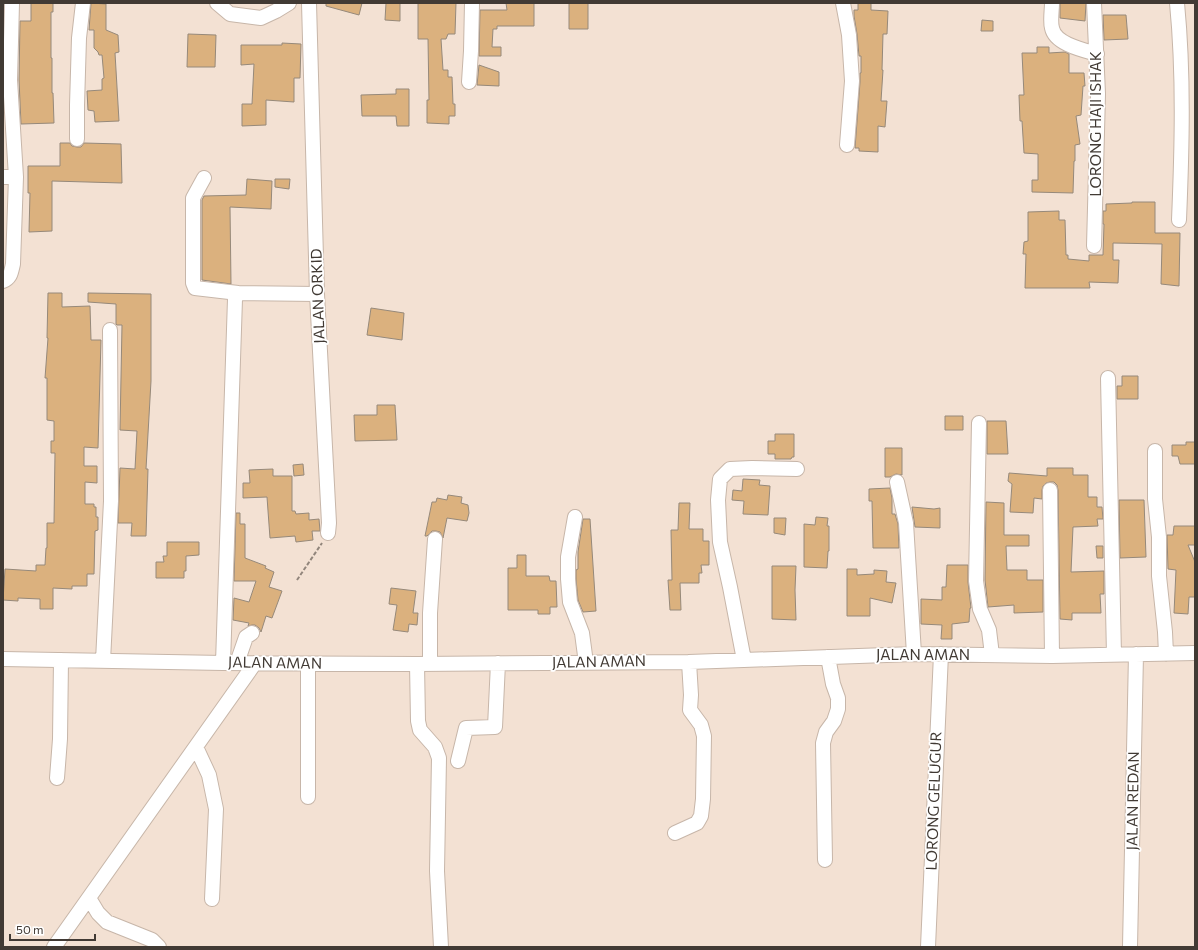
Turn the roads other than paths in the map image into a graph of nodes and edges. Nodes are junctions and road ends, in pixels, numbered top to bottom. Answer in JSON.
{"nodes":[{"id":1,"x":12,"y":3,"type":"edge"},
{"id":2,"x":83,"y":3,"type":"edge"},
{"id":3,"x":217,"y":3,"type":"edge"},
{"id":4,"x":289,"y":3,"type":"edge"},
{"id":5,"x":309,"y":3,"type":"edge"},
{"id":6,"x":472,"y":3,"type":"edge"},
{"id":7,"x":843,"y":3,"type":"edge"},
{"id":8,"x":1052,"y":3,"type":"edge"},
{"id":9,"x":1094,"y":3,"type":"edge"},
{"id":10,"x":1177,"y":3,"type":"edge"},
{"id":11,"x":1096,"y":54,"type":"junction"},
{"id":12,"x":6,"y":80,"type":"edge"},
{"id":13,"x":469,"y":82,"type":"dead end"},
{"id":14,"x":77,"y":139,"type":"dead end"},
{"id":15,"x":847,"y":145,"type":"dead end"},
{"id":16,"x":9,"y":177,"type":"edge"},
{"id":17,"x":204,"y":178,"type":"dead end"},
{"id":18,"x":1179,"y":220,"type":"dead end"},
{"id":19,"x":1094,"y":246,"type":"dead end"},
{"id":20,"x":7,"y":278,"type":"edge"},
{"id":21,"x":238,"y":293,"type":"junction"},
{"id":22,"x":317,"y":294,"type":"junction"},
{"id":23,"x":110,"y":330,"type":"dead end"},
{"id":24,"x":1108,"y":378,"type":"dead end"},
{"id":25,"x":979,"y":423,"type":"dead end"},
{"id":26,"x":1155,"y":451,"type":"dead end"},
{"id":27,"x":797,"y":469,"type":"dead end"},
{"id":28,"x":897,"y":482,"type":"dead end"},
{"id":29,"x":1050,"y":490,"type":"dead end"},
{"id":30,"x":575,"y":516,"type":"dead end"},
{"id":31,"x":328,"y":534,"type":"road end"},
{"id":32,"x":435,"y":539,"type":"dead end"},
{"id":33,"x":252,"y":633,"type":"dead end"},
{"id":34,"x":1165,"y":644,"type":"junction"},
{"id":35,"x":1114,"y":645,"type":"junction"},
{"id":36,"x":103,"y":651,"type":"junction"},
{"id":37,"x":1052,"y":651,"type":"junction"},
{"id":38,"x":1195,"y":653,"type":"edge"},
{"id":39,"x":914,"y":654,"type":"junction"},
{"id":40,"x":941,"y":654,"type":"junction"},
{"id":41,"x":1136,"y":654,"type":"junction"},
{"id":42,"x":992,"y":655,"type":"junction"},
{"id":43,"x":828,"y":657,"type":"junction"},
{"id":44,"x":3,"y":659,"type":"edge"},
{"id":45,"x":61,"y":660,"type":"junction"},
{"id":46,"x":744,"y":660,"type":"junction"},
{"id":47,"x":689,"y":662,"type":"junction"},
{"id":48,"x":223,"y":663,"type":"junction"},
{"id":49,"x":237,"y":663,"type":"junction"},
{"id":50,"x":256,"y":663,"type":"junction"},
{"id":51,"x":586,"y":663,"type":"junction"},
{"id":52,"x":308,"y":664,"type":"junction"},
{"id":53,"x":424,"y":664,"type":"junction"},
{"id":54,"x":498,"y":664,"type":"junction"},
{"id":55,"x":196,"y":747,"type":"junction"},
{"id":56,"x":458,"y":761,"type":"dead end"},
{"id":57,"x":57,"y":778,"type":"dead end"},
{"id":58,"x":308,"y":797,"type":"dead end"},
{"id":59,"x":675,"y":833,"type":"dead end"},
{"id":60,"x":824,"y":860,"type":"dead end"},
{"id":61,"x":89,"y":898,"type":"junction"},
{"id":62,"x":212,"y":899,"type":"dead end"},
{"id":63,"x":54,"y":947,"type":"edge"},
{"id":64,"x":159,"y":947,"type":"edge"},
{"id":65,"x":441,"y":947,"type":"edge"},
{"id":66,"x":928,"y":947,"type":"edge"},
{"id":67,"x":1130,"y":947,"type":"edge"}],
"edges":[{"from":1,"to":12,"type":"street"},
{"from":2,"to":14,"type":"street"},
{"from":3,"to":4,"type":"street"},
{"from":5,"to":22,"type":"street","name":"JALAN ORKID"},
{"from":6,"to":13,"type":"street"},
{"from":7,"to":15,"type":"street"},
{"from":8,"to":11,"type":"street"},
{"from":9,"to":11,"type":"street","name":"LORONG HAJI ISHAK"},
{"from":10,"to":18,"type":"street"},
{"from":11,"to":19,"type":"street","name":"LORONG HAJI ISHAK"},
{"from":12,"to":16,"type":"street"},
{"from":16,"to":20,"type":"street"},
{"from":17,"to":21,"type":"street"},
{"from":21,"to":22,"type":"street"},
{"from":21,"to":48,"type":"street"},
{"from":22,"to":31,"type":"street","name":"JALAN ORKID"},
{"from":23,"to":36,"type":"street"},
{"from":24,"to":35,"type":"street"},
{"from":25,"to":42,"type":"street"},
{"from":26,"to":34,"type":"street"},
{"from":27,"to":46,"type":"street"},
{"from":28,"to":39,"type":"street"},
{"from":29,"to":37,"type":"street"},
{"from":30,"to":51,"type":"street"},
{"from":32,"to":53,"type":"street"},
{"from":33,"to":49,"type":"street"},
{"from":34,"to":38,"type":"street","name":"JALAN AMAN"},
{"from":34,"to":41,"type":"street","name":"JALAN AMAN"},
{"from":35,"to":37,"type":"street","name":"JALAN AMAN"},
{"from":35,"to":41,"type":"street","name":"JALAN AMAN"},
{"from":36,"to":45,"type":"street","name":"JALAN AMAN"},
{"from":36,"to":48,"type":"street","name":"JALAN AMAN"},
{"from":37,"to":42,"type":"street","name":"JALAN AMAN"},
{"from":39,"to":40,"type":"street","name":"JALAN AMAN"},
{"from":39,"to":43,"type":"street","name":"JALAN AMAN"},
{"from":40,"to":42,"type":"street","name":"JALAN AMAN"},
{"from":40,"to":66,"type":"street","name":"LORONG GELUGUR"},
{"from":41,"to":67,"type":"street","name":"JALAN REDAN"},
{"from":43,"to":46,"type":"street","name":"JALAN AMAN"},
{"from":43,"to":60,"type":"street"},
{"from":44,"to":45,"type":"street","name":"JALAN AMAN"},
{"from":45,"to":57,"type":"street"},
{"from":46,"to":47,"type":"street","name":"JALAN AMAN"},
{"from":47,"to":51,"type":"street","name":"JALAN AMAN"},
{"from":47,"to":59,"type":"street"},
{"from":48,"to":49,"type":"street","name":"JALAN AMAN"},
{"from":49,"to":50,"type":"street","name":"JALAN AMAN"},
{"from":50,"to":52,"type":"street","name":"JALAN AMAN"},
{"from":50,"to":55,"type":"street"},
{"from":51,"to":54,"type":"street","name":"JALAN AMAN"},
{"from":52,"to":53,"type":"street","name":"JALAN AMAN"},
{"from":52,"to":58,"type":"street"},
{"from":53,"to":54,"type":"street","name":"JALAN AMAN"},
{"from":53,"to":65,"type":"street"},
{"from":54,"to":56,"type":"street"},
{"from":55,"to":61,"type":"street"},
{"from":55,"to":62,"type":"street"},
{"from":61,"to":63,"type":"street"},
{"from":61,"to":64,"type":"street"}]}
